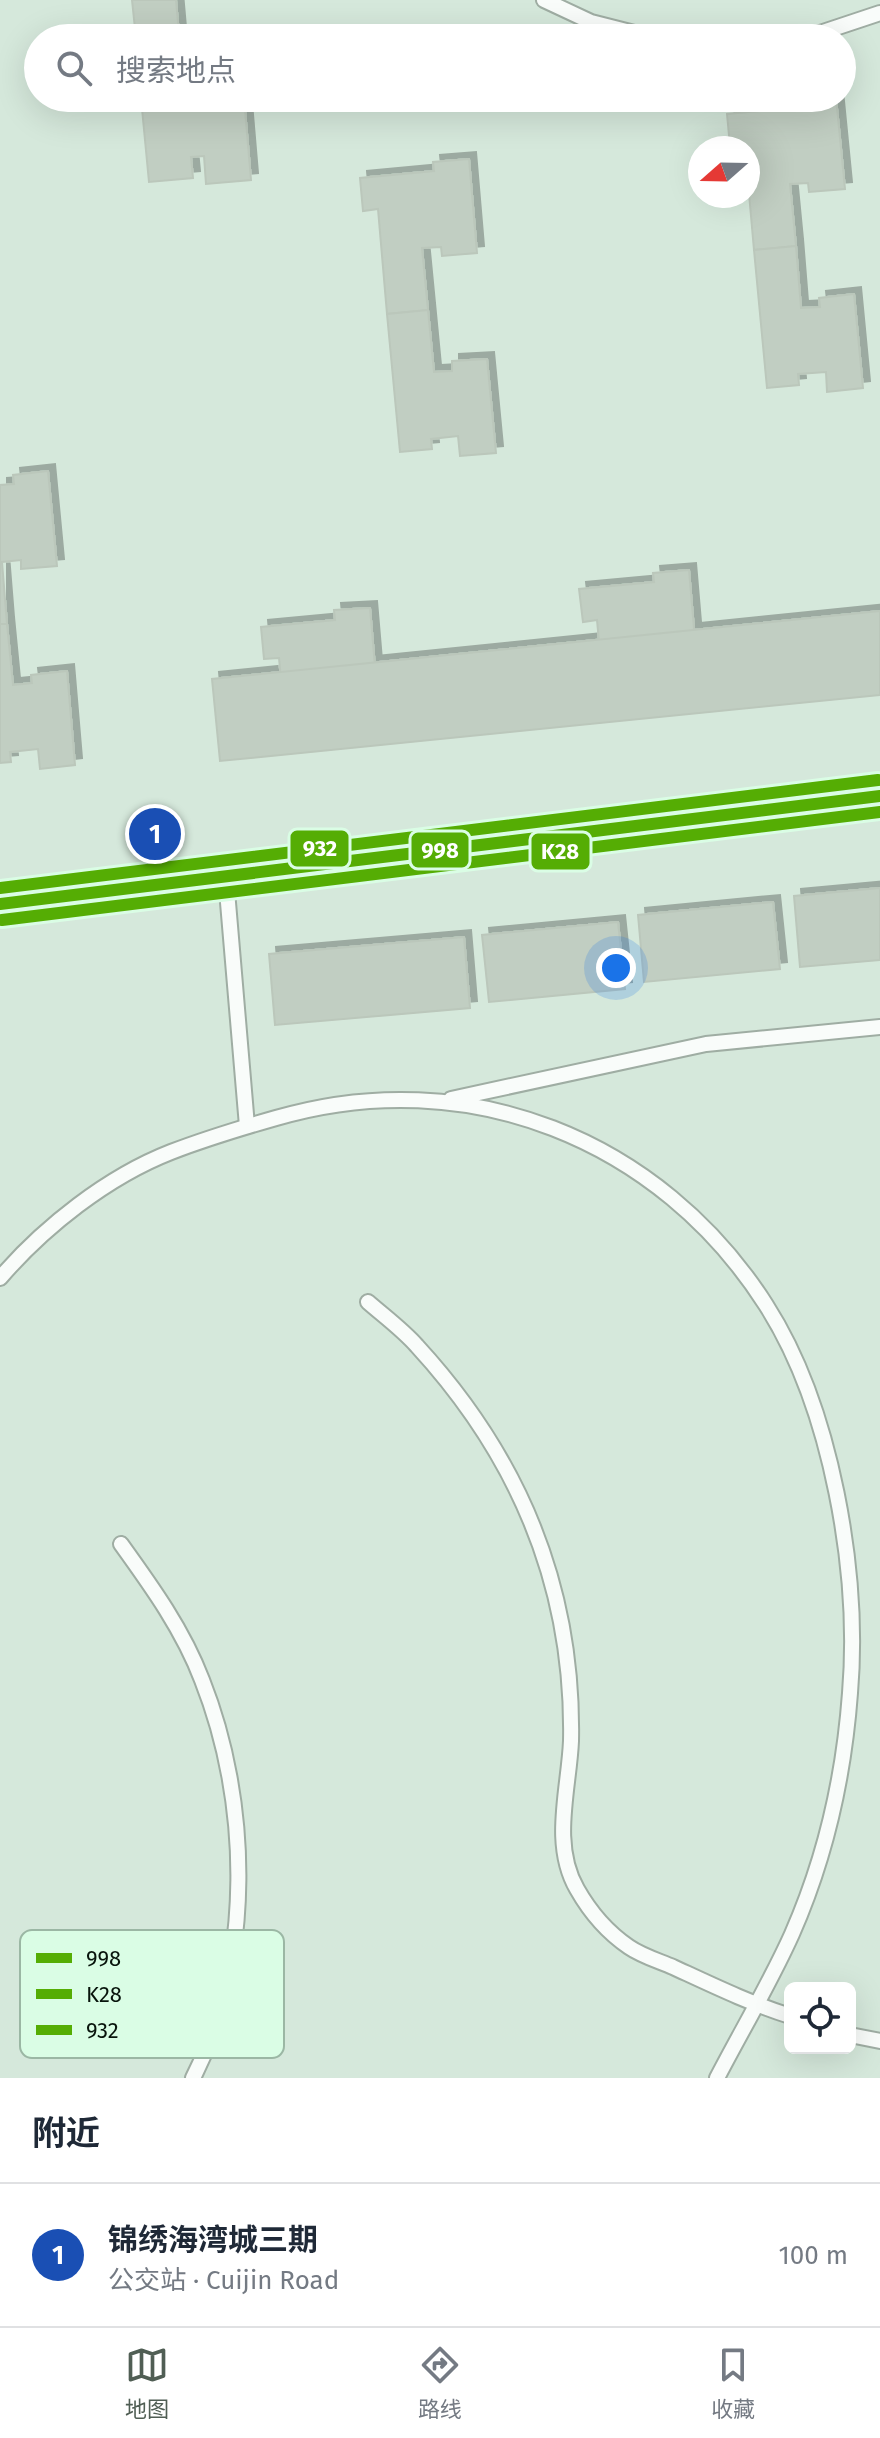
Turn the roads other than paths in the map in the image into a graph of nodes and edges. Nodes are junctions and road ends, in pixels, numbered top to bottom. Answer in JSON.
{"nodes":[{"id":1,"x":544,"y":0,"type":"edge"},
{"id":2,"x":880,"y":13,"type":"edge"},
{"id":3,"x":599,"y":24,"type":"edge"},
{"id":4,"x":847,"y":24,"type":"edge"},
{"id":5,"x":880,"y":796,"type":"edge"},
{"id":6,"x":226,"y":876,"type":"junction"},
{"id":7,"x":0,"y":904,"type":"edge"},
{"id":8,"x":880,"y":1027,"type":"edge"},
{"id":9,"x":443,"y":1100,"type":"junction"},
{"id":10,"x":247,"y":1126,"type":"junction"},
{"id":11,"x":0,"y":1278,"type":"edge"},
{"id":12,"x":368,"y":1302,"type":"dead end"},
{"id":13,"x":121,"y":1544,"type":"dead end"},
{"id":14,"x":235,"y":1930,"type":"edge"},
{"id":15,"x":756,"y":2005,"type":"junction"},
{"id":16,"x":784,"y":2014,"type":"edge"},
{"id":17,"x":856,"y":2036,"type":"edge"},
{"id":18,"x":880,"y":2041,"type":"edge"},
{"id":19,"x":202,"y":2058,"type":"edge"},
{"id":20,"x":193,"y":2078,"type":"edge"},
{"id":21,"x":717,"y":2078,"type":"edge"}],
"edges":[{"from":1,"to":3,"type":"lane"},
{"from":2,"to":4,"type":"lane"},
{"from":5,"to":6,"type":"street"},
{"from":6,"to":7,"type":"street"},
{"from":6,"to":10,"type":"lane"},
{"from":8,"to":9,"type":"lane"},
{"from":9,"to":10,"type":"lane"},
{"from":9,"to":15,"type":"lane"},
{"from":10,"to":11,"type":"lane"},
{"from":12,"to":15,"type":"lane"},
{"from":13,"to":14,"type":"lane"},
{"from":15,"to":16,"type":"lane"},
{"from":15,"to":21,"type":"lane"},
{"from":17,"to":18,"type":"lane"},
{"from":19,"to":20,"type":"lane"}]}
